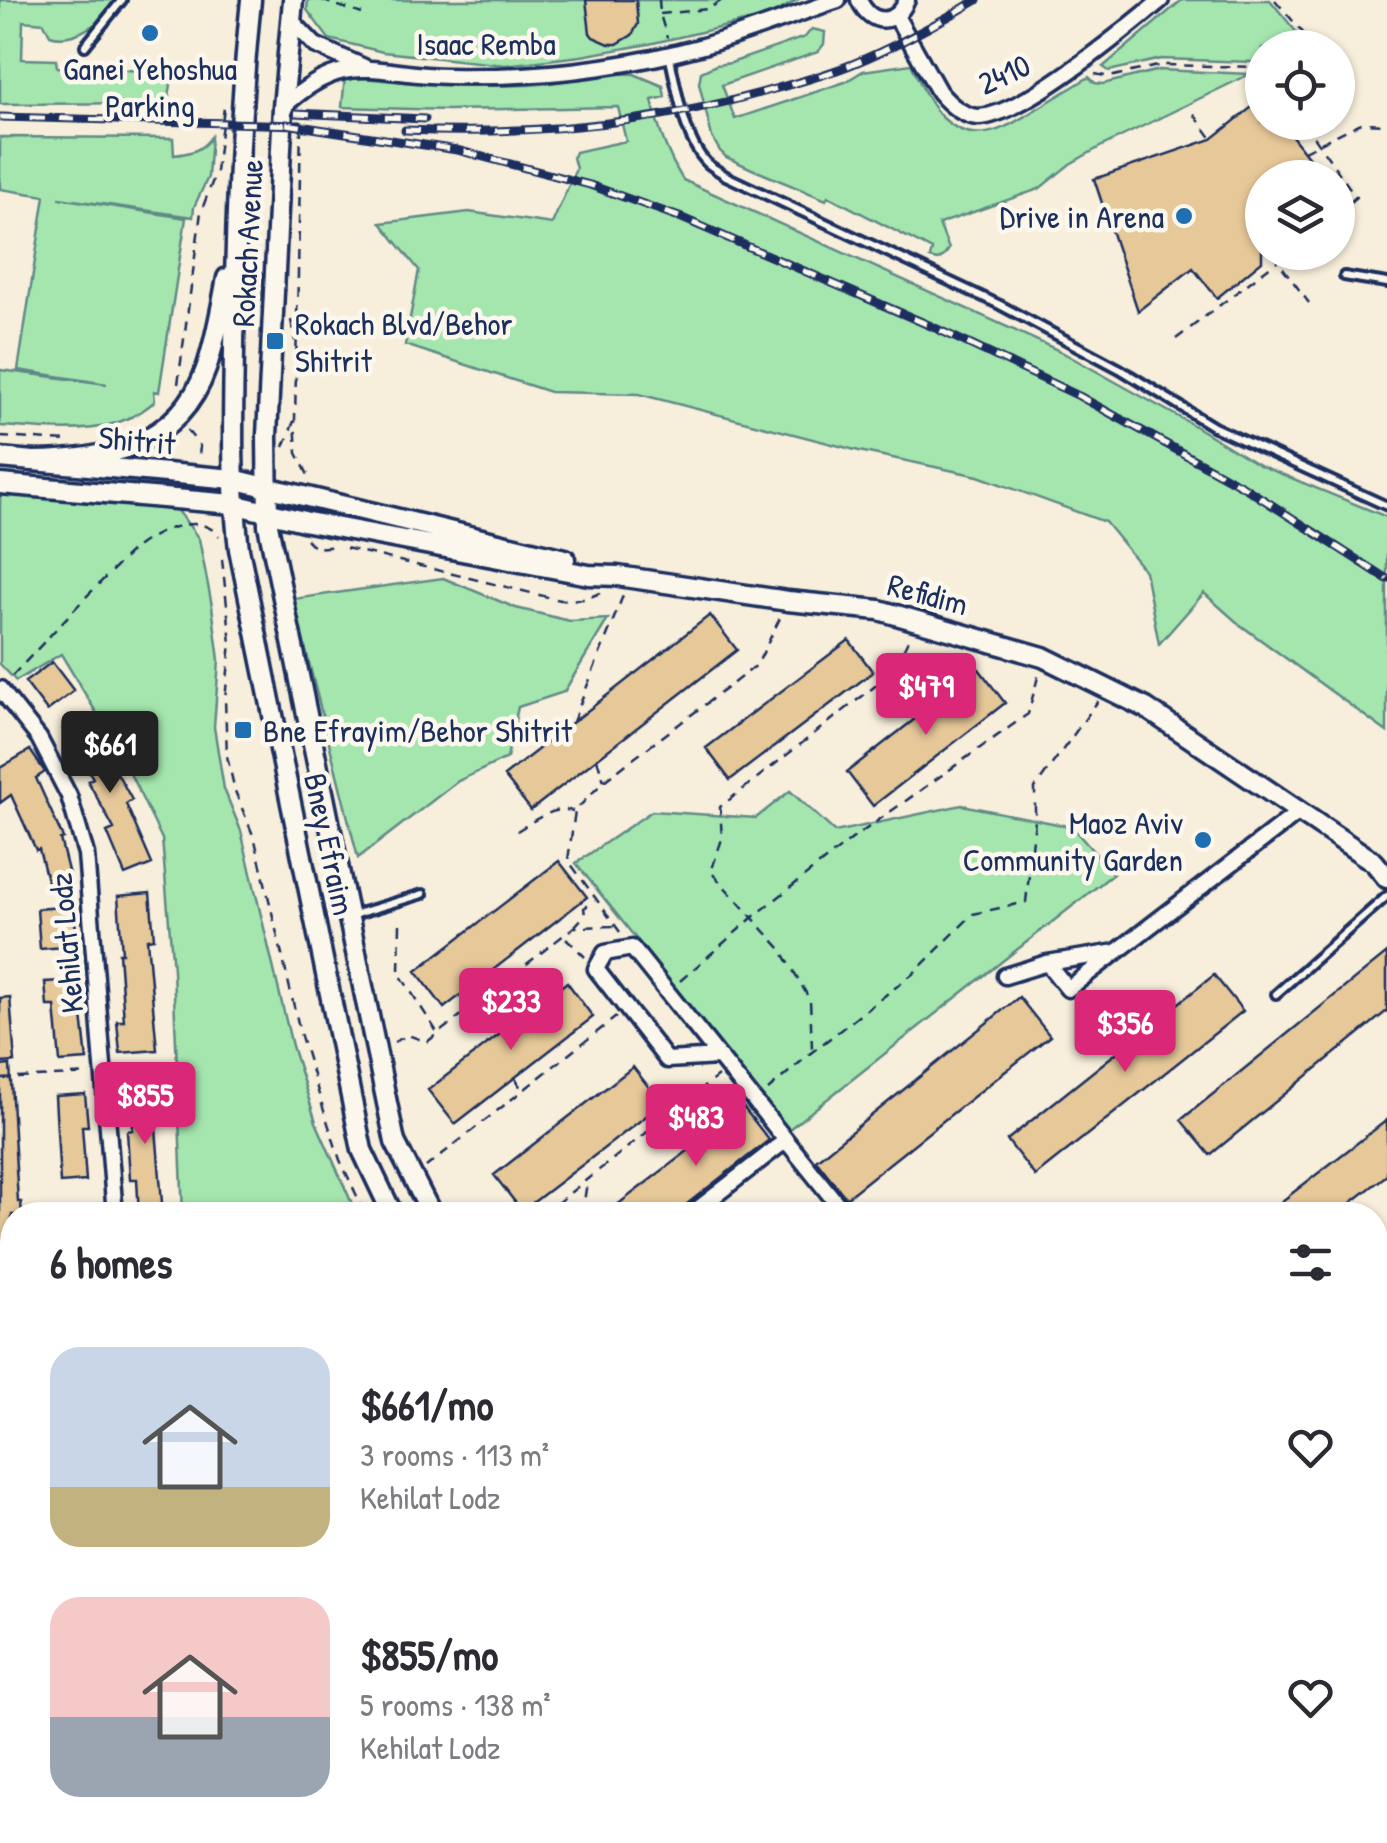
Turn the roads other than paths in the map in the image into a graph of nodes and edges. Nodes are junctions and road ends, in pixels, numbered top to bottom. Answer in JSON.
{"nodes":[{"id":1,"x":122,"y":0,"type":"edge"},
{"id":2,"x":251,"y":0,"type":"edge"},
{"id":3,"x":293,"y":0,"type":"edge"},
{"id":4,"x":838,"y":0,"type":"edge"},
{"id":5,"x":858,"y":0,"type":"edge"},
{"id":6,"x":907,"y":0,"type":"edge"},
{"id":7,"x":1160,"y":0,"type":"edge"},
{"id":8,"x":896,"y":16,"type":"junction"},
{"id":9,"x":291,"y":20,"type":"junction"},
{"id":10,"x":85,"y":46,"type":"dead end"},
{"id":11,"x":668,"y":47,"type":"junction"},
{"id":12,"x":364,"y":68,"type":"junction"},
{"id":13,"x":284,"y":107,"type":"junction"},
{"id":14,"x":235,"y":243,"type":"junction"},
{"id":15,"x":1344,"y":276,"type":"dead end"},
{"id":16,"x":1387,"y":283,"type":"edge"},
{"id":17,"x":0,"y":458,"type":"edge"},
{"id":18,"x":32,"y":460,"type":"junction"},
{"id":19,"x":233,"y":479,"type":"junction"},
{"id":20,"x":0,"y":484,"type":"edge"},
{"id":21,"x":268,"y":489,"type":"junction"},
{"id":22,"x":234,"y":504,"type":"junction"},
{"id":23,"x":1387,"y":506,"type":"edge"},
{"id":24,"x":268,"y":512,"type":"junction"},
{"id":25,"x":616,"y":584,"type":"junction"},
{"id":26,"x":5,"y":683,"type":"edge"},
{"id":27,"x":1299,"y":812,"type":"junction"},
{"id":28,"x":1387,"y":878,"type":"edge"},
{"id":29,"x":424,"y":894,"type":"dead end"},
{"id":30,"x":1387,"y":896,"type":"edge"},
{"id":31,"x":348,"y":916,"type":"junction"},
{"id":32,"x":1116,"y":952,"type":"junction"},
{"id":33,"x":1047,"y":964,"type":"junction"},
{"id":34,"x":1005,"y":976,"type":"dead end"},
{"id":35,"x":1276,"y":994,"type":"dead end"},
{"id":36,"x":723,"y":1062,"type":"junction"},
{"id":37,"x":785,"y":1141,"type":"junction"},
{"id":38,"x":113,"y":1202,"type":"edge"},
{"id":39,"x":388,"y":1202,"type":"edge"},
{"id":40,"x":425,"y":1202,"type":"edge"},
{"id":41,"x":707,"y":1202,"type":"edge"},
{"id":42,"x":835,"y":1202,"type":"edge"}],
"edges":[{"from":1,"to":10,"type":"lane"},
{"from":2,"to":14,"type":"main road","name":"Rokach Avenue"},
{"from":3,"to":9,"type":"main road","name":"Rokach Avenue"},
{"from":4,"to":11,"type":"street","name":"Isaac Remba"},
{"from":5,"to":8,"type":"street"},
{"from":6,"to":8,"type":"street"},
{"from":7,"to":8,"type":"street","name":"2410"},
{"from":9,"to":12,"type":"street","name":"Isaac Remba"},
{"from":9,"to":13,"type":"main road","name":"Rokach Avenue"},
{"from":11,"to":12,"type":"street","name":"Isaac Remba"},
{"from":11,"to":23,"type":"lane"},
{"from":12,"to":13,"type":"street","name":"Isaac Remba"},
{"from":13,"to":21,"type":"main road","name":"Rokach Avenue"},
{"from":14,"to":18,"type":"main road"},
{"from":14,"to":19,"type":"main road","name":"Rokach Avenue"},
{"from":15,"to":16,"type":"lane"},
{"from":17,"to":18,"type":"main road","name":"Shitrit"},
{"from":18,"to":19,"type":"main road","name":"Shitrit"},
{"from":19,"to":21,"type":"main road","name":"Shitrit"},
{"from":19,"to":22,"type":"main road","name":"Bney Efraim"},
{"from":20,"to":22,"type":"main road","name":"Shitrit"},
{"from":21,"to":24,"type":"main road","name":"Bney Efraim"},
{"from":21,"to":25,"type":"main road","name":"Refidim"},
{"from":22,"to":24,"type":"main road","name":"Shitrit"},
{"from":22,"to":39,"type":"main road","name":"Bney Efraim"},
{"from":24,"to":25,"type":"main road","name":"Refidim"},
{"from":24,"to":31,"type":"main road","name":"Bney Efraim"},
{"from":25,"to":27,"type":"main road","name":"Refidim"},
{"from":26,"to":38,"type":"street","name":"Kehilat Lodz"},
{"from":27,"to":28,"type":"main road","name":"Refidim"},
{"from":27,"to":32,"type":"street"},
{"from":29,"to":31,"type":"lane"},
{"from":30,"to":35,"type":"lane"},
{"from":31,"to":40,"type":"main road","name":"Bney Efraim"},
{"from":32,"to":33,"type":"street"},
{"from":32,"to":33,"type":"street"},
{"from":33,"to":34,"type":"street"},
{"from":36,"to":36,"type":"street"},
{"from":36,"to":37,"type":"street"},
{"from":37,"to":41,"type":"street"},
{"from":37,"to":42,"type":"street"}]}
